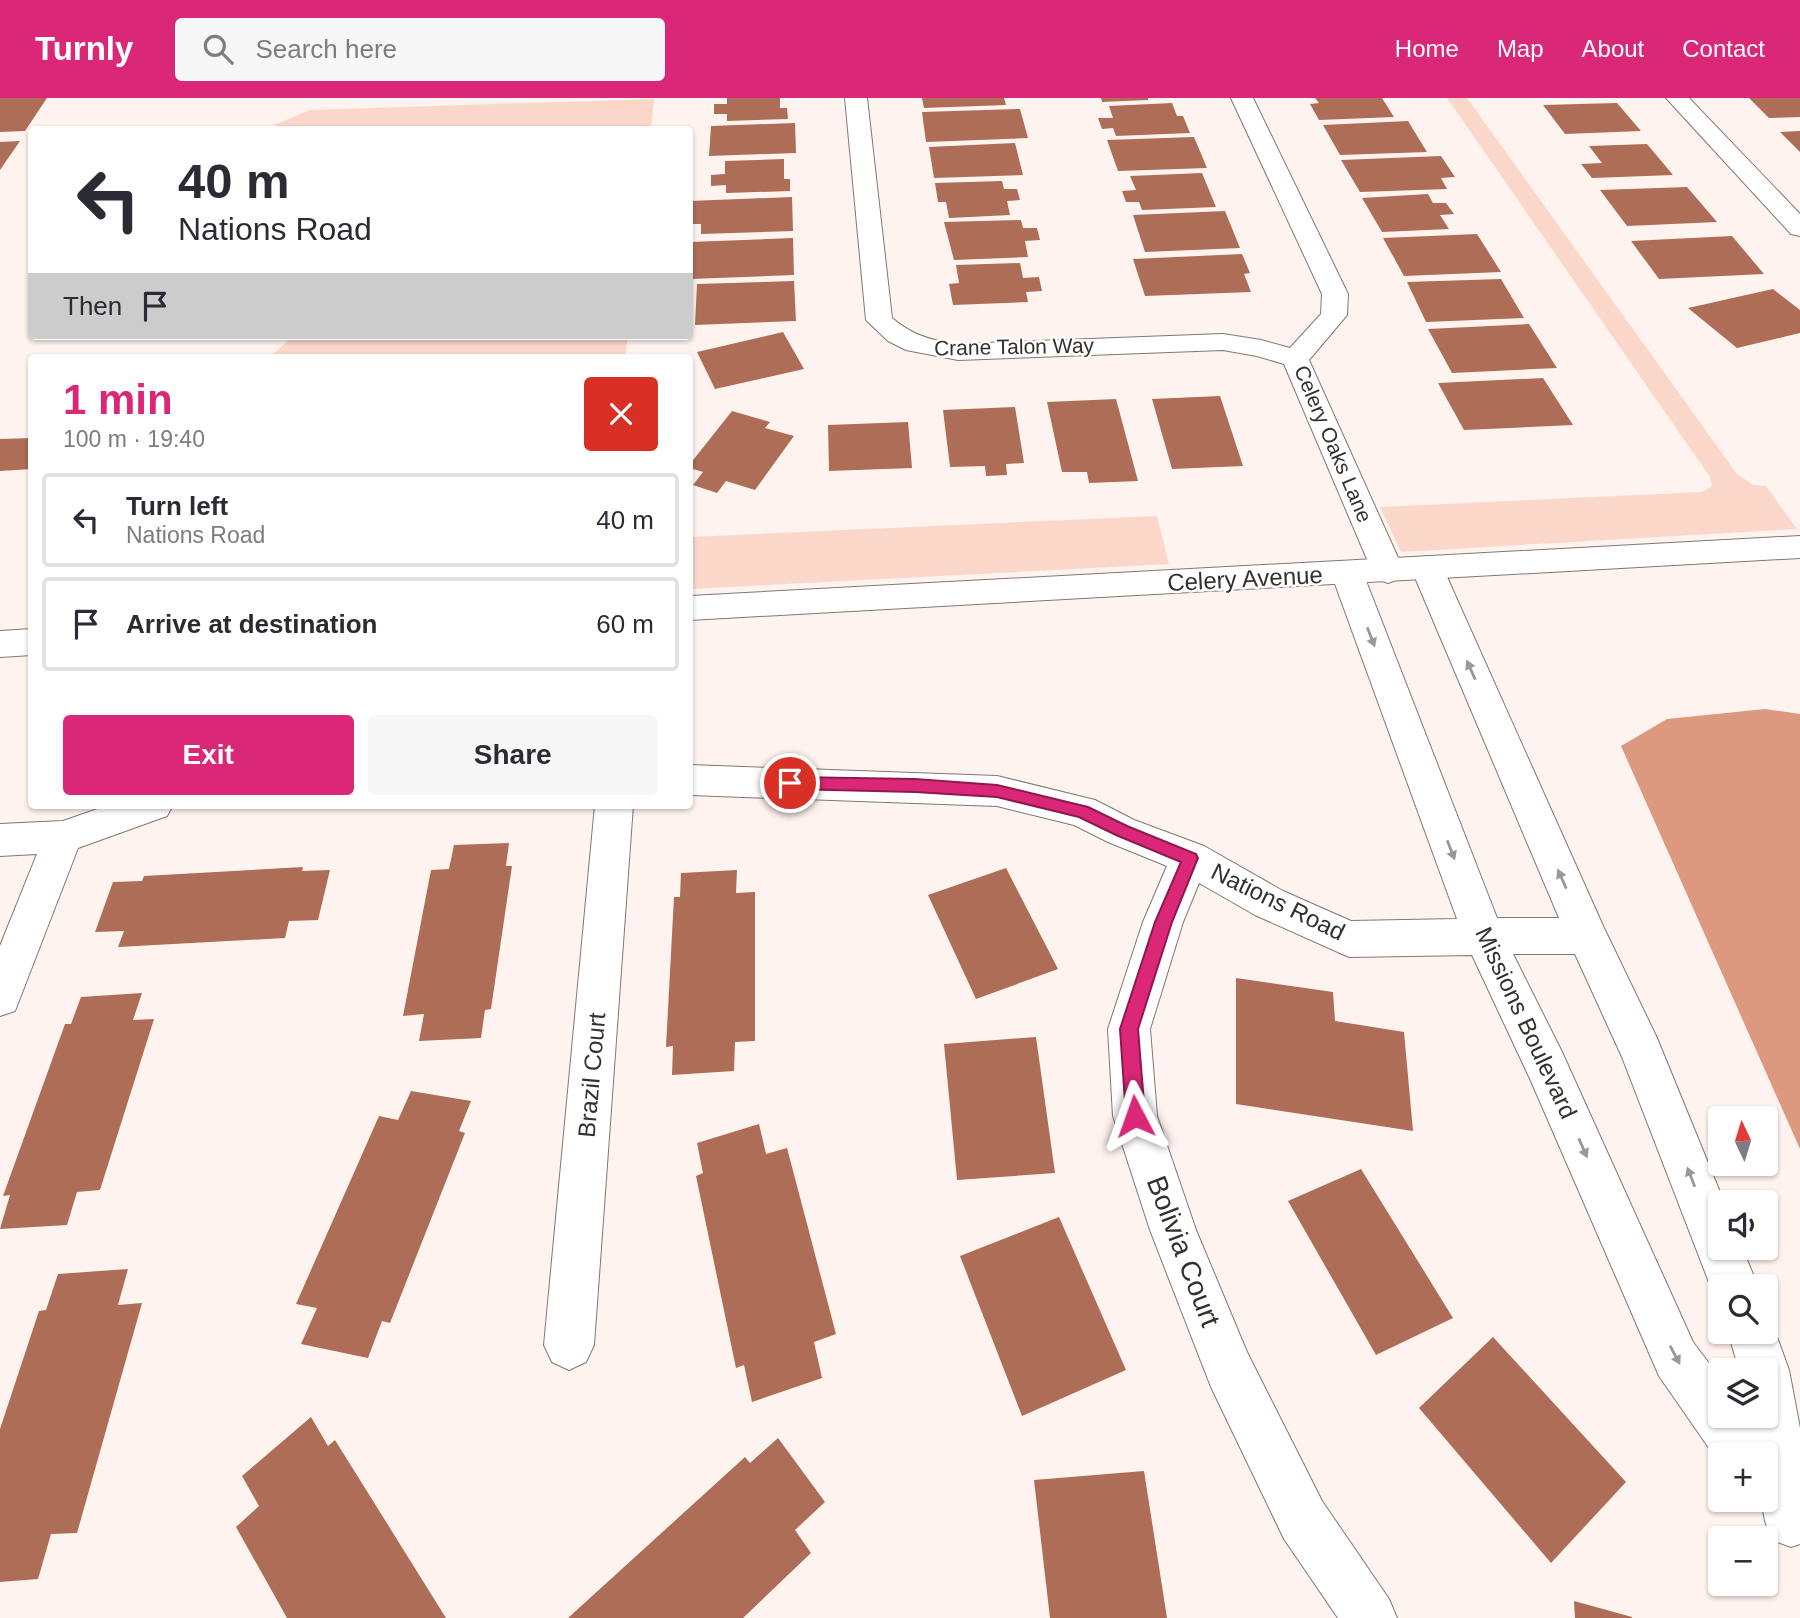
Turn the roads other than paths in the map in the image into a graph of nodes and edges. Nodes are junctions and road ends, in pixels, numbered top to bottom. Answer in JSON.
{"nodes":[{"id":1,"x":856,"y":98,"type":"edge"},
{"id":2,"x":1242,"y":98,"type":"edge"},
{"id":3,"x":1677,"y":98,"type":"edge"},
{"id":4,"x":1800,"y":229,"type":"edge"},
{"id":5,"x":1295,"y":359,"type":"junction"},
{"id":6,"x":1800,"y":547,"type":"edge"},
{"id":7,"x":1427,"y":568,"type":"junction"},
{"id":8,"x":1388,"y":571,"type":"junction"},
{"id":9,"x":1347,"y":573,"type":"junction"},
{"id":10,"x":693,"y":608,"type":"edge"},
{"id":11,"x":28,"y":642,"type":"edge"},
{"id":12,"x":0,"y":644,"type":"edge"},
{"id":13,"x":693,"y":780,"type":"edge"},
{"id":14,"x":143,"y":809,"type":"edge"},
{"id":15,"x":614,"y":809,"type":"edge"},
{"id":16,"x":63,"y":837,"type":"junction"},
{"id":17,"x":0,"y":840,"type":"edge"},
{"id":18,"x":1190,"y":858,"type":"junction"},
{"id":19,"x":1587,"y":936,"type":"junction"},
{"id":20,"x":1484,"y":937,"type":"junction"},
{"id":21,"x":0,"y":997,"type":"edge"},
{"id":22,"x":1729,"y":1274,"type":"edge"},
{"id":23,"x":569,"y":1345,"type":"dead end"},
{"id":24,"x":1773,"y":1428,"type":"edge"},
{"id":25,"x":1735,"y":1442,"type":"edge"},
{"id":26,"x":1786,"y":1516,"type":"edge"},
{"id":27,"x":1370,"y":1618,"type":"edge"}],
"edges":[{"from":1,"to":5,"type":"street","name":"Crane Talon Way"},
{"from":2,"to":5,"type":"street","name":"Celery Oaks Lane"},
{"from":3,"to":4,"type":"street"},
{"from":5,"to":8,"type":"street","name":"Celery Oaks Lane"},
{"from":6,"to":7,"type":"street","name":"Celery Avenue"},
{"from":7,"to":8,"type":"street","name":"Celery Avenue"},
{"from":19,"to":7,"type":"street","one_way":true},
{"from":8,"to":9,"type":"street","name":"Celery Avenue"},
{"from":9,"to":10,"type":"street","name":"Celery Avenue"},
{"from":9,"to":20,"type":"street","name":"Missions Boulevard","one_way":true},
{"from":11,"to":12,"type":"street"},
{"from":13,"to":18,"type":"street","name":"Nations Road"},
{"from":14,"to":16,"type":"street"},
{"from":15,"to":23,"type":"street","name":"Brazil Court"},
{"from":16,"to":17,"type":"street"},
{"from":16,"to":21,"type":"street"},
{"from":18,"to":20,"type":"street","name":"Nations Road"},
{"from":18,"to":27,"type":"street","name":"Bolivia Court"},
{"from":19,"to":20,"type":"street","name":"Nations Road"},
{"from":22,"to":19,"type":"street","one_way":true},
{"from":20,"to":25,"type":"street","name":"Missions Boulevard","one_way":true},
{"from":24,"to":26,"type":"street"}]}
